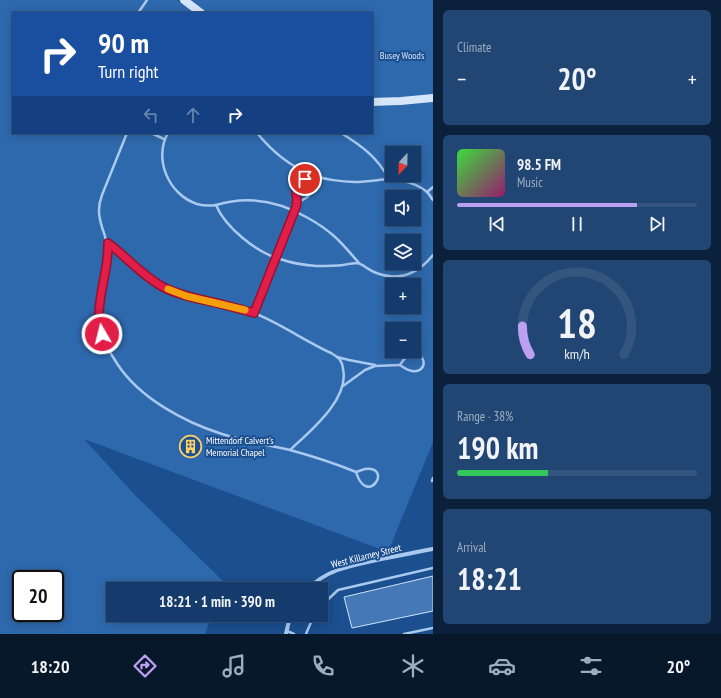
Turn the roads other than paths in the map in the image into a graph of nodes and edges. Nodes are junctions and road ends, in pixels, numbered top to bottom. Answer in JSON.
{"nodes":[{"id":1,"x":147,"y":0,"type":"edge"},
{"id":2,"x":184,"y":0,"type":"edge"},
{"id":3,"x":139,"y":12,"type":"edge"},
{"id":4,"x":200,"y":12,"type":"edge"},
{"id":5,"x":433,"y":98,"type":"edge"},
{"id":6,"x":373,"y":102,"type":"edge"},
{"id":7,"x":127,"y":134,"type":"edge"},
{"id":8,"x":153,"y":134,"type":"edge"},
{"id":9,"x":167,"y":134,"type":"edge"},
{"id":10,"x":258,"y":134,"type":"edge"},
{"id":11,"x":343,"y":134,"type":"edge"},
{"id":12,"x":164,"y":139,"type":"junction"},
{"id":13,"x":385,"y":173,"type":"edge"},
{"id":14,"x":310,"y":174,"type":"junction"},
{"id":15,"x":309,"y":178,"type":"junction"},
{"id":16,"x":385,"y":179,"type":"edge"},
{"id":17,"x":406,"y":182,"type":"edge"},
{"id":18,"x":433,"y":186,"type":"edge"},
{"id":19,"x":427,"y":192,"type":"junction"},
{"id":20,"x":433,"y":200,"type":"edge"},
{"id":21,"x":297,"y":202,"type":"junction"},
{"id":22,"x":216,"y":205,"type":"junction"},
{"id":23,"x":294,"y":210,"type":"junction"},
{"id":24,"x":108,"y":243,"type":"junction"},
{"id":25,"x":433,"y":255,"type":"edge"},
{"id":26,"x":276,"y":258,"type":"junction"},
{"id":27,"x":359,"y":263,"type":"junction"},
{"id":28,"x":254,"y":313,"type":"junction"},
{"id":29,"x":336,"y":356,"type":"junction"},
{"id":30,"x":400,"y":365,"type":"junction"},
{"id":31,"x":375,"y":366,"type":"junction"},
{"id":32,"x":343,"y":386,"type":"junction"},
{"id":33,"x":290,"y":450,"type":"junction"},
{"id":34,"x":356,"y":472,"type":"junction"},
{"id":35,"x":433,"y":549,"type":"edge"},
{"id":36,"x":433,"y":568,"type":"edge"},
{"id":37,"x":316,"y":582,"type":"edge"},
{"id":38,"x":328,"y":599,"type":"edge"},
{"id":39,"x":289,"y":622,"type":"edge"},
{"id":40,"x":311,"y":622,"type":"edge"},
{"id":41,"x":433,"y":628,"type":"edge"},
{"id":42,"x":286,"y":633,"type":"edge"},
{"id":43,"x":294,"y":634,"type":"edge"},
{"id":44,"x":306,"y":634,"type":"edge"},
{"id":45,"x":404,"y":634,"type":"edge"}],
"edges":[{"from":1,"to":3,"type":"lane"},
{"from":2,"to":4,"type":"street"},
{"from":5,"to":6,"type":"street"},
{"from":7,"to":24,"type":"lane"},
{"from":8,"to":12,"type":"lane"},
{"from":9,"to":12,"type":"lane"},
{"from":10,"to":14,"type":"lane"},
{"from":11,"to":13,"type":"lane"},
{"from":12,"to":22,"type":"lane"},
{"from":14,"to":15,"type":"lane"},
{"from":14,"to":16,"type":"lane"},
{"from":15,"to":21,"type":"lane"},
{"from":15,"to":21,"type":"lane"},
{"from":17,"to":19,"type":"lane"},
{"from":18,"to":19,"type":"lane"},
{"from":19,"to":20,"type":"lane"},
{"from":21,"to":23,"type":"lane"},
{"from":22,"to":23,"type":"lane"},
{"from":22,"to":26,"type":"lane"},
{"from":23,"to":26,"type":"lane"},
{"from":23,"to":27,"type":"lane"},
{"from":24,"to":28,"type":"lane"},
{"from":24,"to":33,"type":"lane"},
{"from":25,"to":27,"type":"lane"},
{"from":26,"to":27,"type":"lane"},
{"from":26,"to":28,"type":"lane"},
{"from":28,"to":29,"type":"lane"},
{"from":29,"to":31,"type":"lane"},
{"from":29,"to":32,"type":"lane"},
{"from":30,"to":30,"type":"lane"},
{"from":30,"to":31,"type":"lane"},
{"from":31,"to":32,"type":"lane"},
{"from":32,"to":33,"type":"lane"},
{"from":33,"to":34,"type":"lane"},
{"from":34,"to":34,"type":"lane"},
{"from":35,"to":37,"type":"street","name":"West Killarney Street"},
{"from":36,"to":38,"type":"lane"},
{"from":39,"to":42,"type":"street"},
{"from":40,"to":44,"type":"lane"},
{"from":41,"to":45,"type":"lane"},
{"from":42,"to":43,"type":"lane"}]}
